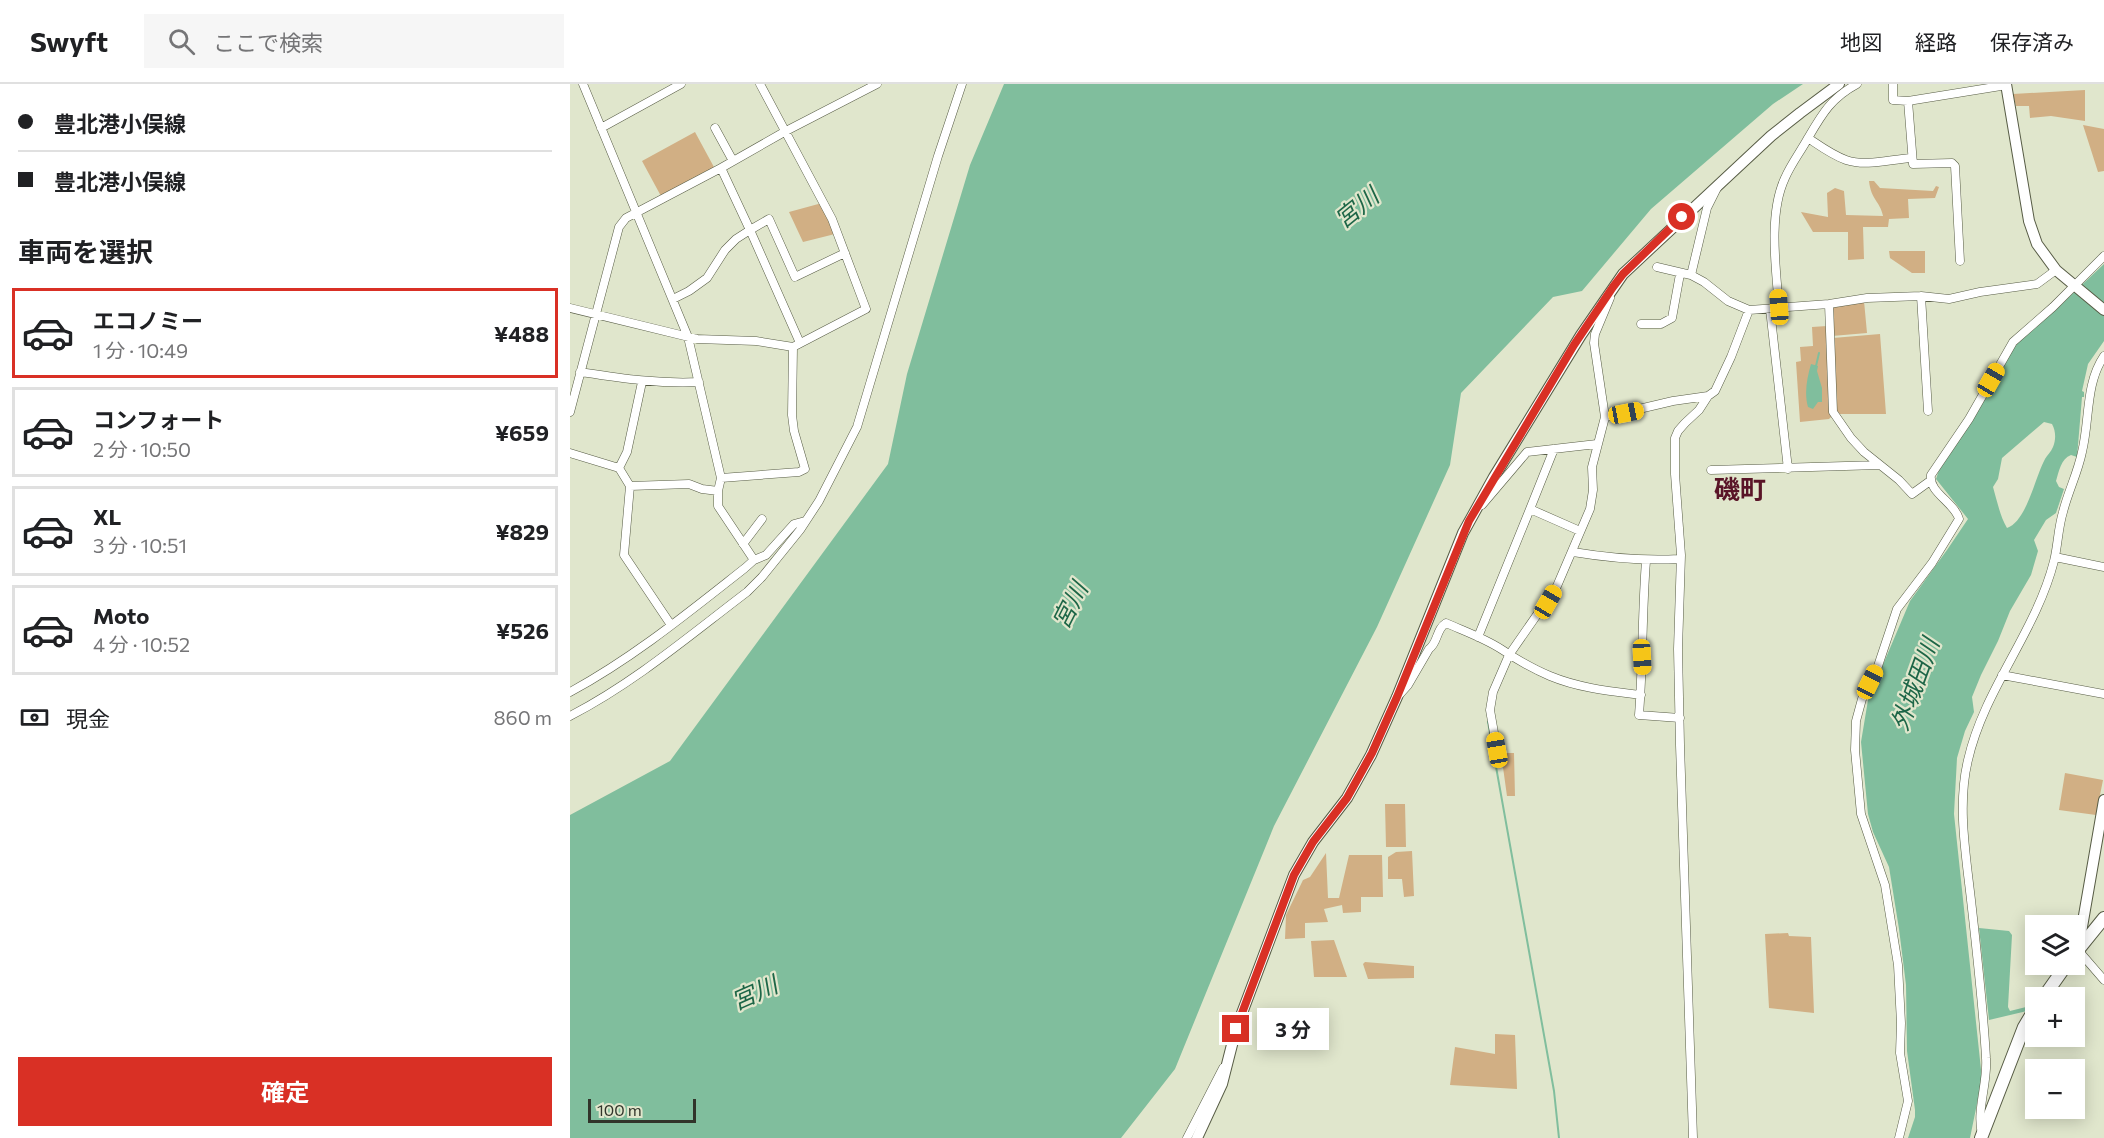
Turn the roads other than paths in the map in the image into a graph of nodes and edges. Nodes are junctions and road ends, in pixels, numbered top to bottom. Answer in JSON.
{"nodes":[{"id":1,"x":584,"y":84,"type":"edge"},
{"id":2,"x":681,"y":84,"type":"edge"},
{"id":3,"x":760,"y":84,"type":"edge"},
{"id":4,"x":877,"y":84,"type":"edge"},
{"id":5,"x":962,"y":84,"type":"edge"},
{"id":6,"x":1839,"y":84,"type":"edge"},
{"id":7,"x":1857,"y":84,"type":"edge"},
{"id":8,"x":1893,"y":84,"type":"edge"},
{"id":9,"x":2007,"y":85,"type":"edge"},
{"id":10,"x":1908,"y":102,"type":"junction"},
{"id":11,"x":601,"y":128,"type":"junction"},
{"id":12,"x":715,"y":128,"type":"dead end"},
{"id":13,"x":786,"y":131,"type":"junction"},
{"id":14,"x":1808,"y":138,"type":"junction"},
{"id":15,"x":1912,"y":158,"type":"junction"},
{"id":16,"x":733,"y":162,"type":"junction"},
{"id":17,"x":721,"y":168,"type":"junction"},
{"id":18,"x":1717,"y":185,"type":"junction"},
{"id":19,"x":637,"y":212,"type":"junction"},
{"id":20,"x":750,"y":230,"type":"junction"},
{"id":21,"x":845,"y":253,"type":"junction"},
{"id":22,"x":2104,"y":256,"type":"edge"},
{"id":23,"x":1959,"y":261,"type":"dead end"},
{"id":24,"x":1657,"y":267,"type":"dead end"},
{"id":25,"x":2056,"y":270,"type":"junction"},
{"id":26,"x":1680,"y":274,"type":"junction"},
{"id":27,"x":1690,"y":275,"type":"junction"},
{"id":28,"x":1613,"y":287,"type":"junction"},
{"id":29,"x":2075,"y":287,"type":"junction"},
{"id":30,"x":1921,"y":296,"type":"junction"},
{"id":31,"x":673,"y":299,"type":"junction"},
{"id":32,"x":1829,"y":304,"type":"junction"},
{"id":33,"x":1779,"y":307,"type":"junction"},
{"id":34,"x":570,"y":308,"type":"edge"},
{"id":35,"x":1770,"y":309,"type":"junction"},
{"id":36,"x":1749,"y":310,"type":"junction"},
{"id":37,"x":2104,"y":310,"type":"edge"},
{"id":38,"x":596,"y":315,"type":"junction"},
{"id":39,"x":1641,"y":324,"type":"dead end"},
{"id":40,"x":688,"y":336,"type":"junction"},
{"id":41,"x":797,"y":345,"type":"junction"},
{"id":42,"x":2104,"y":356,"type":"edge"},
{"id":43,"x":580,"y":372,"type":"junction"},
{"id":44,"x":642,"y":382,"type":"junction"},
{"id":45,"x":699,"y":382,"type":"junction"},
{"id":46,"x":1708,"y":396,"type":"junction"},
{"id":47,"x":1928,"y":411,"type":"dead end"},
{"id":48,"x":570,"y":412,"type":"edge"},
{"id":49,"x":1605,"y":417,"type":"junction"},
{"id":50,"x":1597,"y":444,"type":"junction"},
{"id":51,"x":1554,"y":449,"type":"junction"},
{"id":52,"x":570,"y":453,"type":"edge"},
{"id":53,"x":1879,"y":465,"type":"junction"},
{"id":54,"x":618,"y":468,"type":"junction"},
{"id":55,"x":1788,"y":469,"type":"junction"},
{"id":56,"x":1711,"y":470,"type":"dead end"},
{"id":57,"x":721,"y":478,"type":"junction"},
{"id":58,"x":1930,"y":481,"type":"junction"},
{"id":59,"x":630,"y":486,"type":"junction"},
{"id":60,"x":718,"y":490,"type":"junction"},
{"id":61,"x":1530,"y":509,"type":"junction"},
{"id":62,"x":762,"y":519,"type":"dead end"},
{"id":63,"x":805,"y":521,"type":"junction"},
{"id":64,"x":1469,"y":521,"type":"junction"},
{"id":65,"x":1580,"y":531,"type":"junction"},
{"id":66,"x":743,"y":544,"type":"junction"},
{"id":67,"x":1573,"y":552,"type":"junction"},
{"id":68,"x":2055,"y":557,"type":"junction"},
{"id":69,"x":1679,"y":559,"type":"junction"},
{"id":70,"x":754,"y":560,"type":"junction"},
{"id":71,"x":1646,"y":561,"type":"junction"},
{"id":72,"x":2104,"y":567,"type":"edge"},
{"id":73,"x":671,"y":625,"type":"junction"},
{"id":74,"x":1478,"y":636,"type":"junction"},
{"id":75,"x":1509,"y":655,"type":"junction"},
{"id":76,"x":2002,"y":675,"type":"junction"},
{"id":77,"x":570,"y":692,"type":"edge"},
{"id":78,"x":2104,"y":694,"type":"edge"},
{"id":79,"x":1641,"y":695,"type":"junction"},
{"id":80,"x":1397,"y":697,"type":"junction"},
{"id":81,"x":570,"y":716,"type":"edge"},
{"id":82,"x":1680,"y":718,"type":"junction"},
{"id":83,"x":1497,"y":750,"type":"dead end"},
{"id":84,"x":2104,"y":800,"type":"edge"},
{"id":85,"x":2083,"y":915,"type":"edge"},
{"id":86,"x":2104,"y":918,"type":"edge"},
{"id":87,"x":2085,"y":942,"type":"edge"},
{"id":88,"x":2085,"y":962,"type":"edge"},
{"id":89,"x":2104,"y":980,"type":"edge"},
{"id":90,"x":2025,"y":1025,"type":"edge"},
{"id":91,"x":1227,"y":1061,"type":"junction"},
{"id":92,"x":1982,"y":1137,"type":"edge"},
{"id":93,"x":1187,"y":1138,"type":"edge"},
{"id":94,"x":1197,"y":1138,"type":"edge"},
{"id":95,"x":1693,"y":1138,"type":"edge"},
{"id":96,"x":1899,"y":1138,"type":"edge"}],
"edges":[{"from":1,"to":11,"type":"street"},
{"from":2,"to":11,"type":"street"},
{"from":3,"to":13,"type":"street"},
{"from":4,"to":13,"type":"street"},
{"from":5,"to":63,"type":"street"},
{"from":6,"to":18,"type":"main road"},
{"from":7,"to":14,"type":"street"},
{"from":8,"to":10,"type":"street"},
{"from":9,"to":10,"type":"street"},
{"from":9,"to":25,"type":"main road"},
{"from":10,"to":15,"type":"street"},
{"from":11,"to":19,"type":"street"},
{"from":12,"to":16,"type":"street"},
{"from":13,"to":16,"type":"street"},
{"from":13,"to":21,"type":"street"},
{"from":14,"to":15,"type":"street"},
{"from":14,"to":33,"type":"street"},
{"from":15,"to":23,"type":"street"},
{"from":16,"to":17,"type":"street"},
{"from":17,"to":19,"type":"street"},
{"from":17,"to":20,"type":"street"},
{"from":18,"to":27,"type":"street"},
{"from":18,"to":28,"type":"main road"},
{"from":19,"to":31,"type":"street"},
{"from":19,"to":38,"type":"street"},
{"from":20,"to":21,"type":"street"},
{"from":20,"to":31,"type":"street"},
{"from":20,"to":41,"type":"street"},
{"from":21,"to":41,"type":"street"},
{"from":22,"to":29,"type":"street"},
{"from":24,"to":26,"type":"street"},
{"from":25,"to":29,"type":"main road"},
{"from":25,"to":30,"type":"street"},
{"from":26,"to":27,"type":"street"},
{"from":26,"to":39,"type":"street"},
{"from":27,"to":36,"type":"street"},
{"from":28,"to":49,"type":"street"},
{"from":28,"to":64,"type":"main road"},
{"from":29,"to":37,"type":"main road"},
{"from":29,"to":58,"type":"street"},
{"from":30,"to":32,"type":"street"},
{"from":30,"to":47,"type":"street"},
{"from":31,"to":40,"type":"street"},
{"from":32,"to":33,"type":"street"},
{"from":32,"to":53,"type":"street"},
{"from":33,"to":35,"type":"street"},
{"from":34,"to":38,"type":"street"},
{"from":35,"to":36,"type":"street"},
{"from":35,"to":55,"type":"street"},
{"from":36,"to":46,"type":"street"},
{"from":38,"to":40,"type":"street"},
{"from":38,"to":43,"type":"street"},
{"from":40,"to":41,"type":"street"},
{"from":40,"to":45,"type":"street"},
{"from":41,"to":57,"type":"street"},
{"from":42,"to":68,"type":"street"},
{"from":43,"to":44,"type":"street"},
{"from":43,"to":48,"type":"street"},
{"from":44,"to":45,"type":"street"},
{"from":44,"to":54,"type":"street"},
{"from":45,"to":57,"type":"street"},
{"from":46,"to":49,"type":"street"},
{"from":46,"to":69,"type":"street"},
{"from":49,"to":50,"type":"street"},
{"from":50,"to":51,"type":"street"},
{"from":50,"to":65,"type":"street"},
{"from":51,"to":61,"type":"street"},
{"from":51,"to":64,"type":"street"},
{"from":52,"to":54,"type":"street"},
{"from":53,"to":55,"type":"street"},
{"from":53,"to":58,"type":"street"},
{"from":54,"to":59,"type":"street"},
{"from":55,"to":56,"type":"street"},
{"from":57,"to":60,"type":"street"},
{"from":58,"to":96,"type":"street"},
{"from":59,"to":60,"type":"street"},
{"from":59,"to":73,"type":"street"},
{"from":60,"to":66,"type":"street"},
{"from":61,"to":65,"type":"street"},
{"from":61,"to":74,"type":"street"},
{"from":62,"to":66,"type":"street"},
{"from":63,"to":70,"type":"street"},
{"from":63,"to":81,"type":"street"},
{"from":64,"to":80,"type":"main road"},
{"from":65,"to":67,"type":"street"},
{"from":66,"to":70,"type":"street"},
{"from":67,"to":71,"type":"street"},
{"from":67,"to":75,"type":"street"},
{"from":68,"to":72,"type":"street"},
{"from":68,"to":76,"type":"street"},
{"from":69,"to":71,"type":"street"},
{"from":69,"to":82,"type":"street"},
{"from":70,"to":73,"type":"street"},
{"from":71,"to":79,"type":"street"},
{"from":73,"to":77,"type":"street"},
{"from":74,"to":75,"type":"street"},
{"from":74,"to":80,"type":"street"},
{"from":75,"to":79,"type":"street"},
{"from":75,"to":83,"type":"street"},
{"from":76,"to":78,"type":"street"},
{"from":76,"to":92,"type":"street"},
{"from":79,"to":82,"type":"street"},
{"from":80,"to":91,"type":"main road"},
{"from":82,"to":95,"type":"street"},
{"from":84,"to":85,"type":"main road"},
{"from":86,"to":87,"type":"main road"},
{"from":88,"to":89,"type":"street"},
{"from":90,"to":92,"type":"main road"},
{"from":91,"to":93,"type":"street"},
{"from":91,"to":94,"type":"main road"}]}
